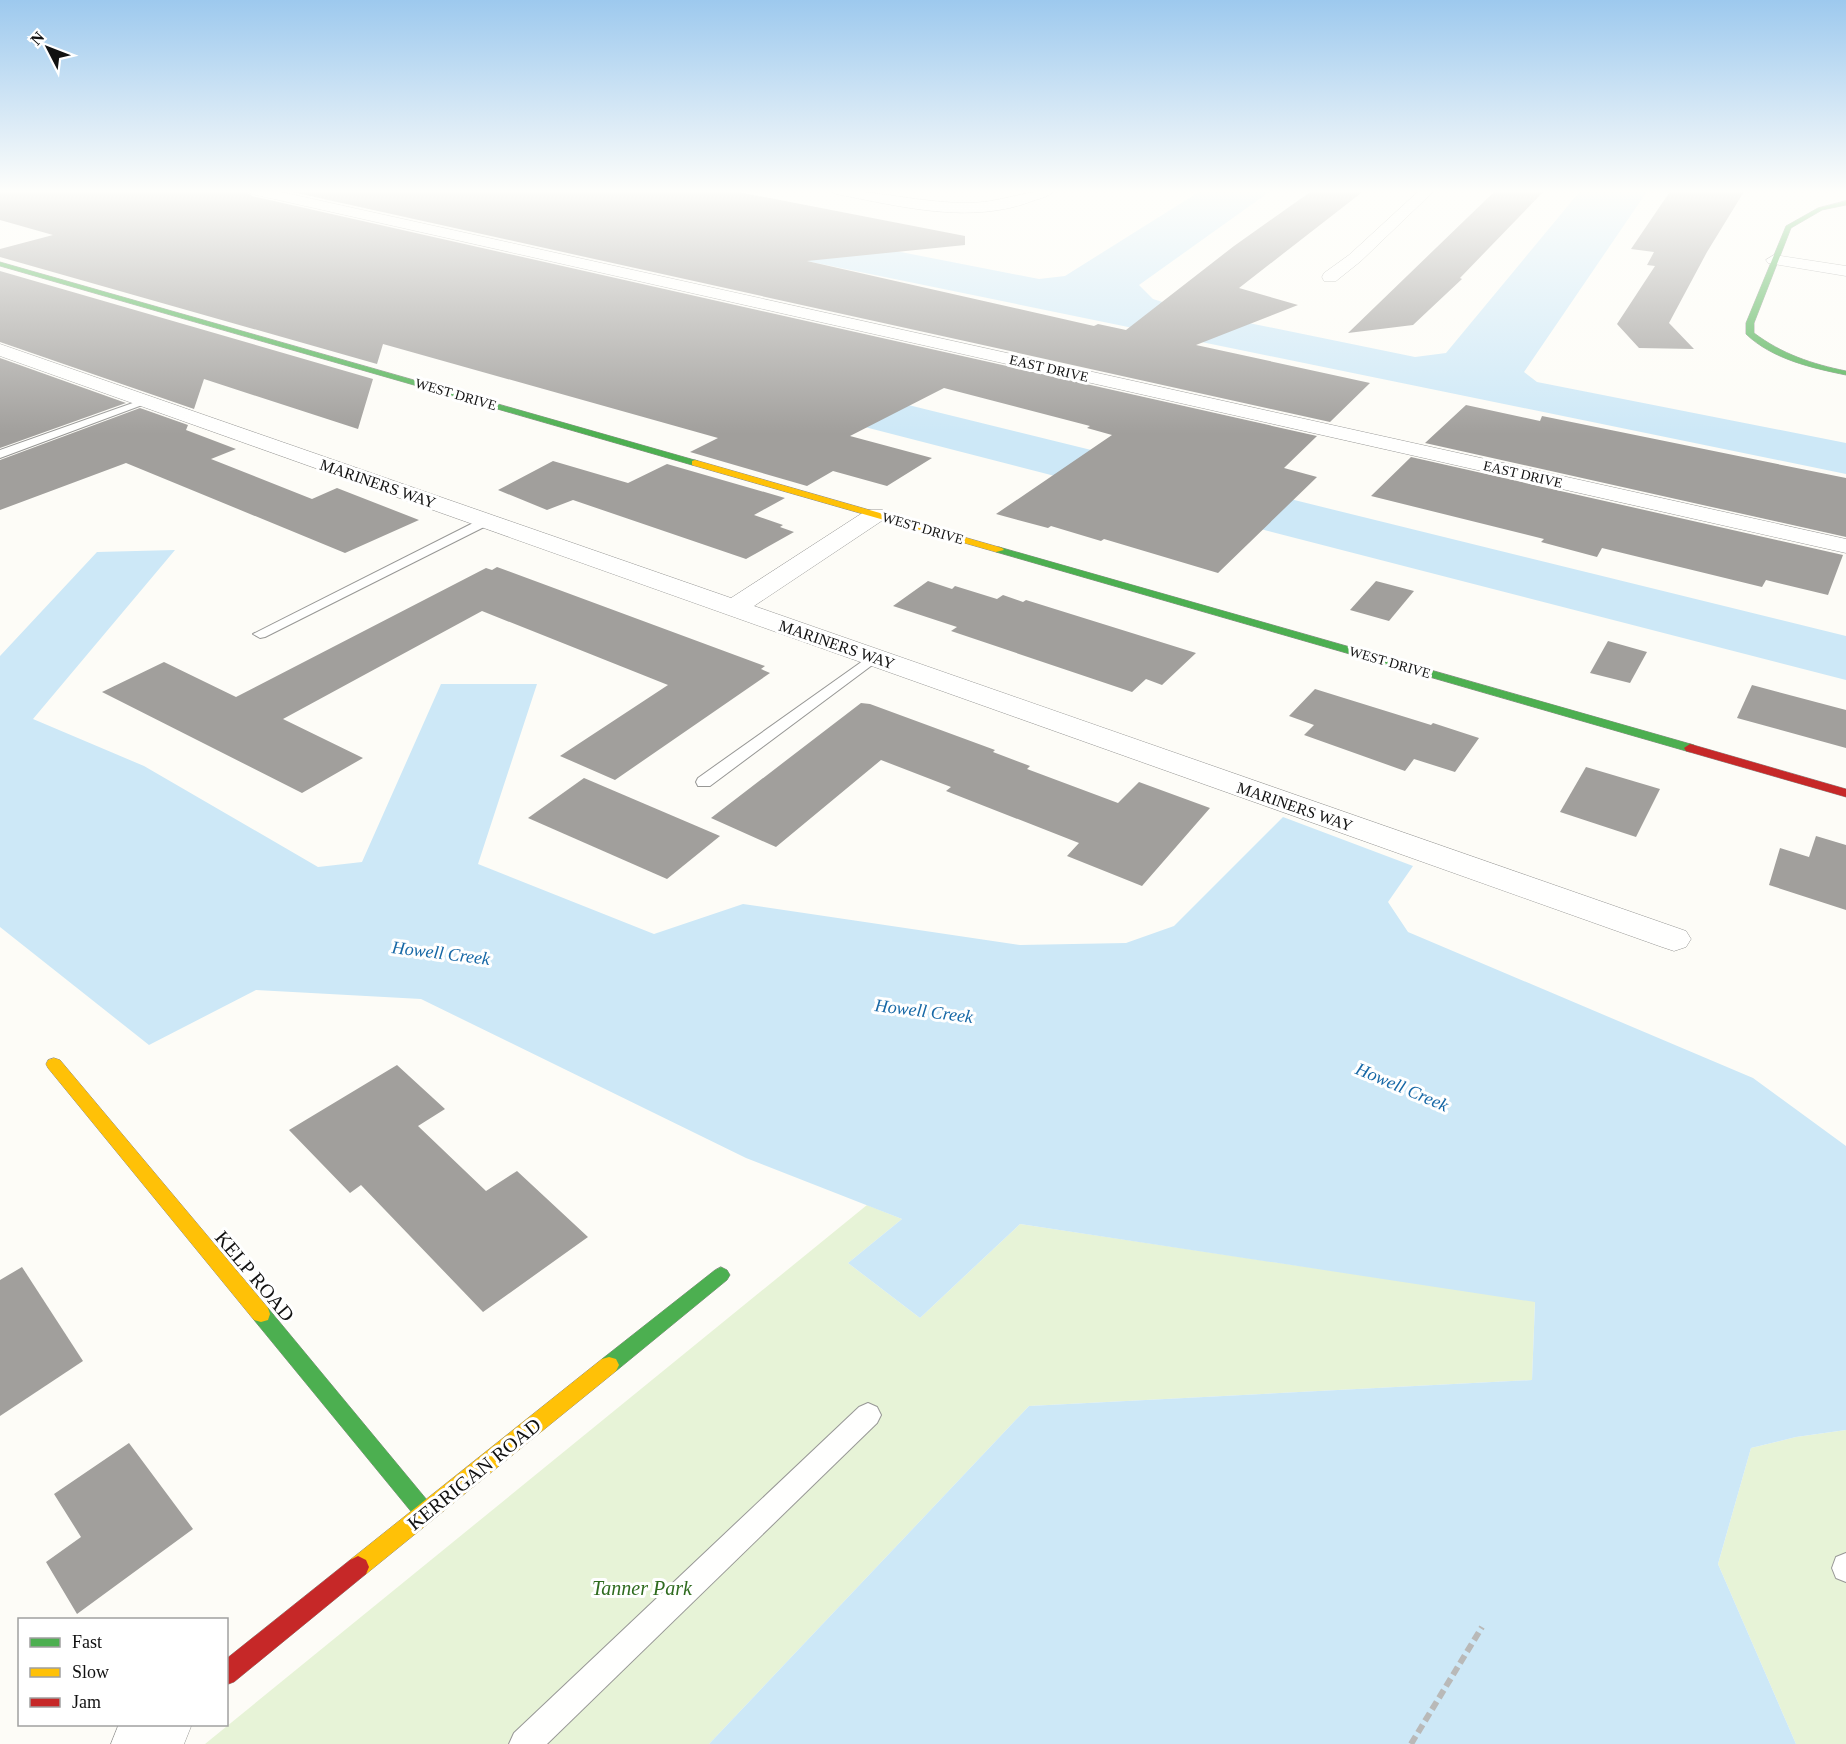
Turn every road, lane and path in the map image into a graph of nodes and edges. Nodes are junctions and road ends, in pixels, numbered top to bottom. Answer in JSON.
{"nodes":[{"id":1,"x":26,"y":271,"type":"edge"},
{"id":2,"x":616,"y":271,"type":"edge"},
{"id":3,"x":1337,"y":271,"type":"edge"},
{"id":4,"x":1770,"y":271,"type":"edge"},
{"id":5,"x":1330,"y":277,"type":"dead end"},
{"id":6,"x":0,"y":350,"type":"edge"},
{"id":7,"x":1846,"y":373,"type":"edge"},
{"id":8,"x":148,"y":402,"type":"junction"},
{"id":9,"x":0,"y":454,"type":"edge"},
{"id":10,"x":875,"y":515,"type":"junction"},
{"id":11,"x":485,"y":521,"type":"junction"},
{"id":12,"x":1846,"y":546,"type":"edge"},
{"id":13,"x":734,"y":608,"type":"junction"},
{"id":14,"x":260,"y":634,"type":"dead end"},
{"id":15,"x":874,"y":657,"type":"junction"},
{"id":16,"x":704,"y":782,"type":"dead end"},
{"id":17,"x":1846,"y":793,"type":"edge"},
{"id":18,"x":1674,"y":939,"type":"dead end"},
{"id":19,"x":54,"y":1064,"type":"dead end"},
{"id":20,"x":722,"y":1275,"type":"dead end"},
{"id":21,"x":868,"y":1415,"type":"dead end"},
{"id":22,"x":425,"y":1513,"type":"junction"},
{"id":23,"x":1482,"y":1627,"type":"dead end"},
{"id":24,"x":228,"y":1672,"type":"edge"},
{"id":25,"x":163,"y":1726,"type":"edge"},
{"id":26,"x":139,"y":1744,"type":"edge"},
{"id":27,"x":525,"y":1744,"type":"edge"},
{"id":28,"x":1411,"y":1744,"type":"edge"}],
"edges":[{"from":1,"to":10,"type":"street","name":"WEST DRIVE"},
{"from":2,"to":12,"type":"street","name":"EAST DRIVE"},
{"from":3,"to":5,"type":"street"},
{"from":4,"to":7,"type":"street"},
{"from":6,"to":8,"type":"street","name":"MARINERS WAY"},
{"from":8,"to":9,"type":"lane"},
{"from":8,"to":11,"type":"street","name":"MARINERS WAY"},
{"from":10,"to":13,"type":"street"},
{"from":10,"to":17,"type":"street","name":"WEST DRIVE"},
{"from":11,"to":13,"type":"street","name":"MARINERS WAY"},
{"from":11,"to":14,"type":"lane"},
{"from":13,"to":15,"type":"street","name":"MARINERS WAY"},
{"from":15,"to":16,"type":"lane"},
{"from":15,"to":18,"type":"street","name":"MARINERS WAY"},
{"from":19,"to":22,"type":"street","name":"KELP ROAD"},
{"from":20,"to":22,"type":"street","name":"KERRIGAN ROAD"},
{"from":21,"to":27,"type":"lane"},
{"from":22,"to":24,"type":"street","name":"KERRIGAN ROAD"},
{"from":23,"to":28,"type":"path"},
{"from":25,"to":26,"type":"street"}]}
